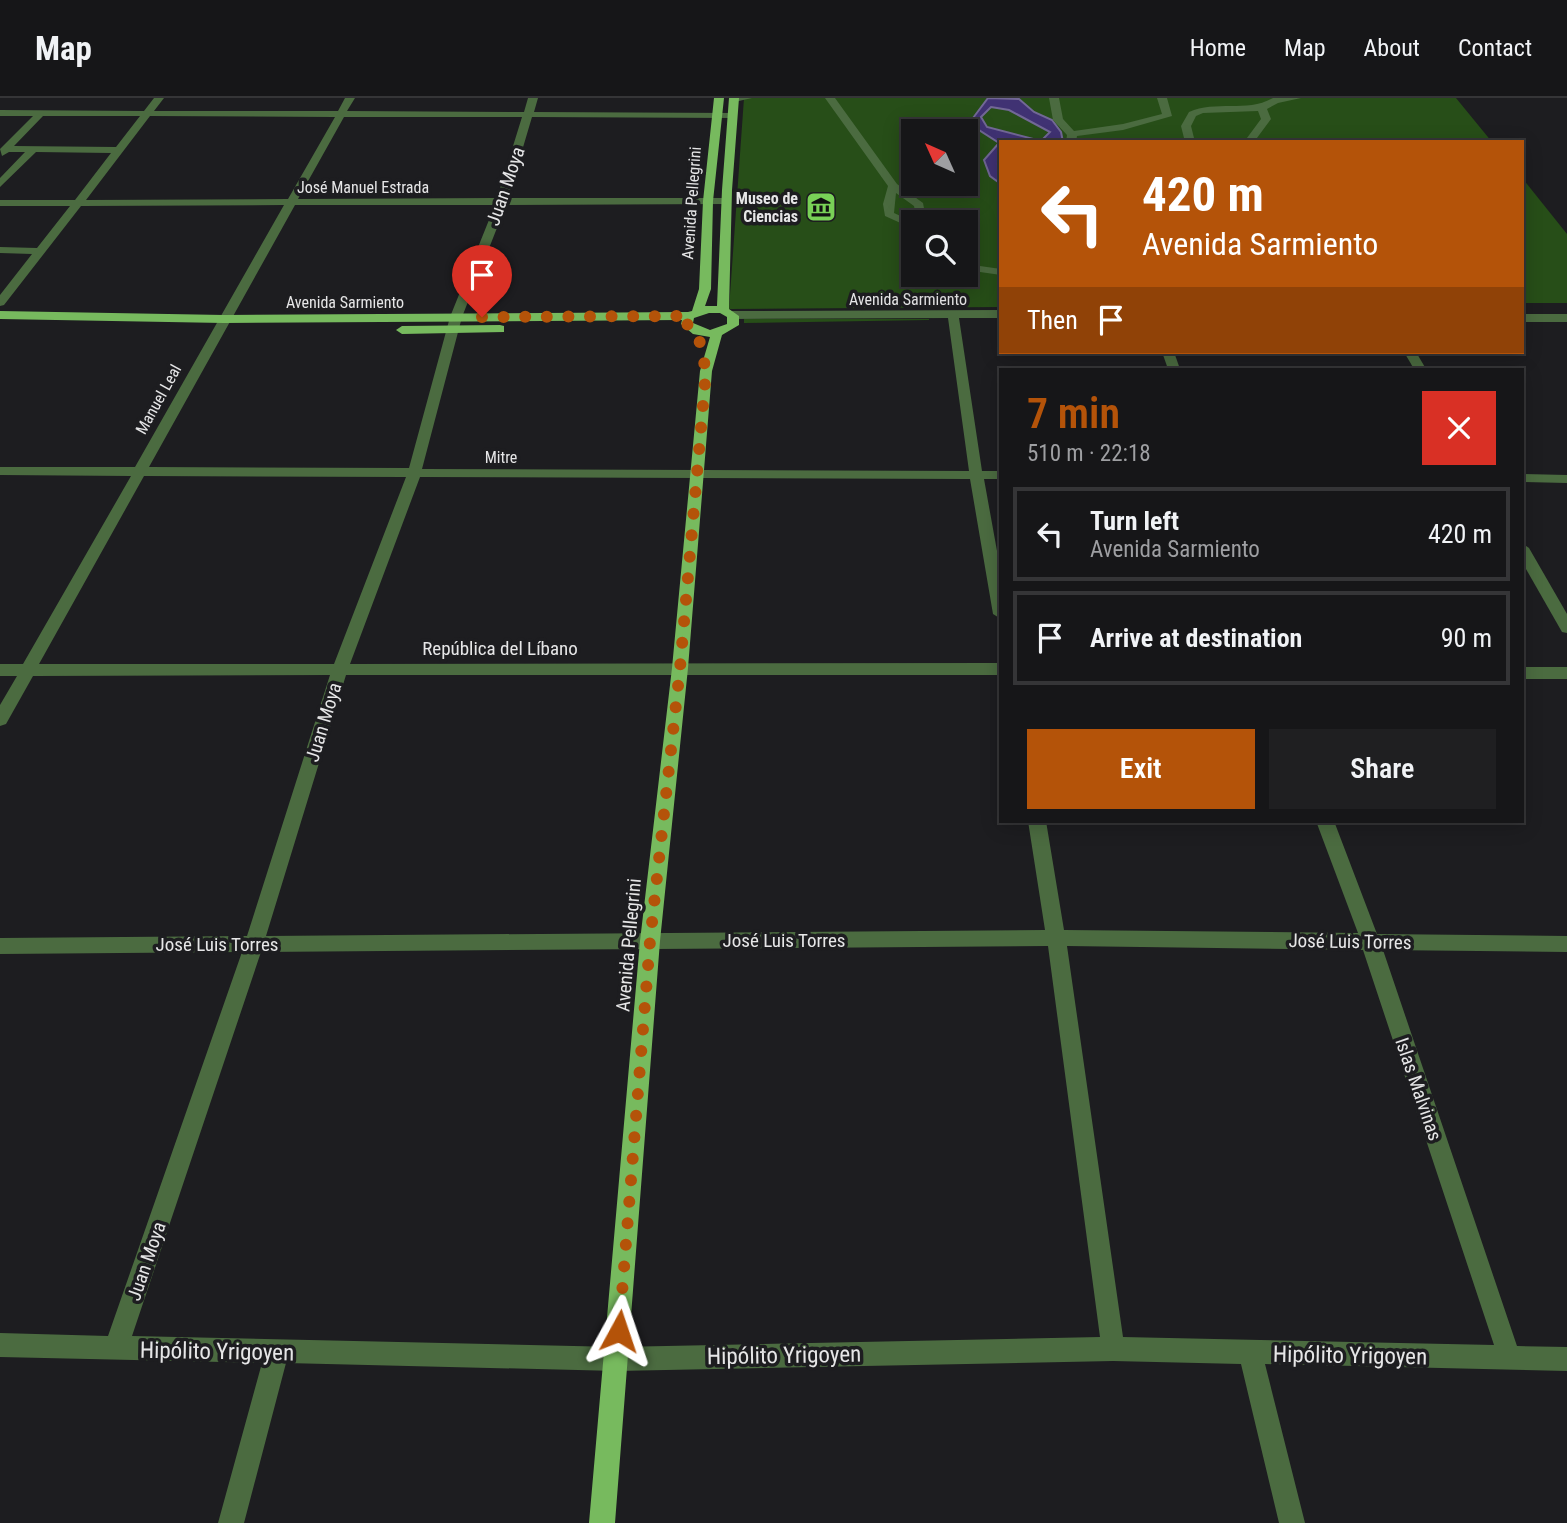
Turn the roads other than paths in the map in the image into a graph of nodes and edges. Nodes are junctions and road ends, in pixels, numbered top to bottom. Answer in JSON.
{"nodes":[{"id":1,"x":159,"y":98,"type":"edge"},
{"id":2,"x":350,"y":98,"type":"edge"},
{"id":3,"x":533,"y":98,"type":"edge"},
{"id":4,"x":719,"y":98,"type":"edge"},
{"id":5,"x":747,"y":98,"type":"edge"},
{"id":6,"x":830,"y":98,"type":"edge"},
{"id":7,"x":1054,"y":98,"type":"edge"},
{"id":8,"x":1161,"y":98,"type":"edge"},
{"id":9,"x":1297,"y":98,"type":"edge"},
{"id":10,"x":734,"y":100,"type":"edge"},
{"id":11,"x":1265,"y":103,"type":"edge"},
{"id":12,"x":148,"y":112,"type":"junction"},
{"id":13,"x":0,"y":113,"type":"edge"},
{"id":14,"x":41,"y":113,"type":"junction"},
{"id":15,"x":341,"y":114,"type":"junction"},
{"id":16,"x":732,"y":115,"type":"junction"},
{"id":17,"x":528,"y":116,"type":"junction"},
{"id":18,"x":718,"y":116,"type":"junction"},
{"id":19,"x":1072,"y":138,"type":"edge"},
{"id":20,"x":1190,"y":140,"type":"edge"},
{"id":21,"x":1250,"y":140,"type":"edge"},
{"id":22,"x":33,"y":150,"type":"junction"},
{"id":23,"x":120,"y":150,"type":"junction"},
{"id":24,"x":3,"y":152,"type":"edge"},
{"id":25,"x":0,"y":162,"type":"edge"},
{"id":26,"x":20,"y":163,"type":"junction"},
{"id":27,"x":0,"y":184,"type":"edge"},
{"id":28,"x":893,"y":186,"type":"junction"},
{"id":29,"x":708,"y":201,"type":"junction"},
{"id":30,"x":726,"y":201,"type":"junction"},
{"id":31,"x":0,"y":202,"type":"edge"},
{"id":32,"x":289,"y":203,"type":"junction"},
{"id":33,"x":501,"y":203,"type":"junction"},
{"id":34,"x":76,"y":204,"type":"junction"},
{"id":35,"x":898,"y":221,"type":"junction"},
{"id":36,"x":901,"y":224,"type":"edge"},
{"id":37,"x":0,"y":250,"type":"edge"},
{"id":38,"x":41,"y":251,"type":"junction"},
{"id":39,"x":978,"y":269,"type":"edge"},
{"id":40,"x":999,"y":272,"type":"edge"},
{"id":41,"x":0,"y":303,"type":"edge"},
{"id":42,"x":999,"y":314,"type":"edge"},
{"id":43,"x":0,"y":315,"type":"edge"},
{"id":44,"x":729,"y":317,"type":"junction"},
{"id":45,"x":1524,"y":318,"type":"edge"},
{"id":46,"x":1567,"y":318,"type":"edge"},
{"id":47,"x":954,"y":320,"type":"junction"},
{"id":48,"x":693,"y":321,"type":"junction"},
{"id":49,"x":221,"y":324,"type":"junction"},
{"id":50,"x":455,"y":324,"type":"junction"},
{"id":51,"x":999,"y":325,"type":"edge"},
{"id":52,"x":0,"y":326,"type":"edge"},
{"id":53,"x":1524,"y":328,"type":"edge"},
{"id":54,"x":1567,"y":329,"type":"edge"},
{"id":55,"x":717,"y":333,"type":"junction"},
{"id":56,"x":706,"y":371,"type":"junction"},
{"id":57,"x":0,"y":471,"type":"edge"},
{"id":58,"x":138,"y":471,"type":"junction"},
{"id":59,"x":414,"y":474,"type":"junction"},
{"id":60,"x":697,"y":475,"type":"junction"},
{"id":61,"x":976,"y":475,"type":"junction"},
{"id":62,"x":999,"y":475,"type":"edge"},
{"id":63,"x":1524,"y":478,"type":"edge"},
{"id":64,"x":1567,"y":479,"type":"edge"},
{"id":65,"x":1524,"y":552,"type":"edge"},
{"id":66,"x":999,"y":603,"type":"edge"},
{"id":67,"x":1567,"y":628,"type":"edge"},
{"id":68,"x":680,"y":668,"type":"junction"},
{"id":69,"x":999,"y":669,"type":"edge"},
{"id":70,"x":0,"y":670,"type":"edge"},
{"id":71,"x":28,"y":670,"type":"junction"},
{"id":72,"x":339,"y":671,"type":"junction"},
{"id":73,"x":1524,"y":673,"type":"edge"},
{"id":74,"x":1567,"y":673,"type":"edge"},
{"id":75,"x":0,"y":720,"type":"edge"},
{"id":76,"x":1037,"y":823,"type":"edge"},
{"id":77,"x":1326,"y":823,"type":"edge"},
{"id":78,"x":1056,"y":937,"type":"junction"},
{"id":79,"x":650,"y":941,"type":"junction"},
{"id":80,"x":1370,"y":941,"type":"junction"},
{"id":81,"x":254,"y":944,"type":"junction"},
{"id":82,"x":1567,"y":944,"type":"edge"},
{"id":83,"x":0,"y":946,"type":"edge"},
{"id":84,"x":0,"y":1345,"type":"edge"},
{"id":85,"x":116,"y":1348,"type":"junction"},
{"id":86,"x":1112,"y":1349,"type":"junction"},
{"id":87,"x":277,"y":1352,"type":"junction"},
{"id":88,"x":1250,"y":1352,"type":"junction"},
{"id":89,"x":617,"y":1359,"type":"junction"},
{"id":90,"x":1510,"y":1359,"type":"junction"},
{"id":91,"x":1567,"y":1359,"type":"edge"},
{"id":92,"x":231,"y":1523,"type":"edge"},
{"id":93,"x":602,"y":1523,"type":"edge"},
{"id":94,"x":1292,"y":1523,"type":"edge"}],
"edges":[{"from":1,"to":12,"type":"street"},
{"from":2,"to":15,"type":"street","name":"Manuel Leal"},
{"from":3,"to":17,"type":"street","name":"Juan Moya"},
{"from":4,"to":18,"type":"main road","name":"Avenida Pellegrini"},
{"from":5,"to":10,"type":"street"},
{"from":6,"to":28,"type":"street"},
{"from":7,"to":19,"type":"street"},
{"from":8,"to":19,"type":"street"},
{"from":9,"to":11,"type":"street"},
{"from":10,"to":16,"type":"main road","name":"Avenida Pellegrini"},
{"from":11,"to":20,"type":"street"},
{"from":11,"to":21,"type":"street"},
{"from":12,"to":14,"type":"street"},
{"from":12,"to":15,"type":"street"},
{"from":12,"to":23,"type":"street"},
{"from":13,"to":14,"type":"street"},
{"from":14,"to":24,"type":"street"},
{"from":15,"to":17,"type":"street"},
{"from":15,"to":32,"type":"street","name":"Manuel Leal"},
{"from":16,"to":18,"type":"street"},
{"from":16,"to":30,"type":"main road","name":"Avenida Pellegrini"},
{"from":17,"to":18,"type":"street"},
{"from":17,"to":33,"type":"street","name":"Juan Moya"},
{"from":18,"to":29,"type":"main road","name":"Avenida Pellegrini"},
{"from":22,"to":23,"type":"street"},
{"from":22,"to":24,"type":"street"},
{"from":22,"to":26,"type":"street"},
{"from":23,"to":34,"type":"street"},
{"from":25,"to":26,"type":"street"},
{"from":26,"to":27,"type":"street"},
{"from":28,"to":35,"type":"street"},
{"from":28,"to":35,"type":"street"},
{"from":29,"to":30,"type":"street","name":"José Manuel Estrada"},
{"from":29,"to":33,"type":"street","name":"José Manuel Estrada"},
{"from":29,"to":48,"type":"main road","name":"Avenida Pellegrini"},
{"from":30,"to":44,"type":"main road","name":"Avenida Pellegrini"},
{"from":31,"to":34,"type":"street","name":"José Manuel Estrada"},
{"from":32,"to":33,"type":"street","name":"José Manuel Estrada"},
{"from":32,"to":34,"type":"street","name":"José Manuel Estrada"},
{"from":32,"to":49,"type":"street","name":"Manuel Leal"},
{"from":33,"to":50,"type":"street","name":"Juan Moya"},
{"from":34,"to":38,"type":"street"},
{"from":35,"to":36,"type":"street"},
{"from":37,"to":38,"type":"street"},
{"from":38,"to":41,"type":"street"},
{"from":39,"to":40,"type":"street"},
{"from":42,"to":47,"type":"street","name":"Avenida Sarmiento"},
{"from":43,"to":49,"type":"main road","name":"Avenida Sarmiento"},
{"from":44,"to":47,"type":"street","name":"Avenida Sarmiento"},
{"from":44,"to":48,"type":"main road"},
{"from":44,"to":55,"type":"main road"},
{"from":45,"to":46,"type":"street"},
{"from":47,"to":51,"type":"street","name":"Avenida Sarmiento"},
{"from":47,"to":61,"type":"street"},
{"from":48,"to":50,"type":"main road","name":"Avenida Sarmiento"},
{"from":48,"to":55,"type":"main road"},
{"from":48,"to":56,"type":"main road","name":"Avenida Pellegrini"},
{"from":49,"to":50,"type":"main road","name":"Avenida Sarmiento"},
{"from":49,"to":52,"type":"main road","name":"Avenida Sarmiento"},
{"from":49,"to":58,"type":"street","name":"Manuel Leal"},
{"from":50,"to":59,"type":"street","name":"Juan Moya"},
{"from":53,"to":54,"type":"street"},
{"from":55,"to":56,"type":"main road","name":"Avenida Pellegrini"},
{"from":56,"to":60,"type":"main road","name":"Avenida Pellegrini"},
{"from":57,"to":58,"type":"street","name":"Mitre"},
{"from":58,"to":59,"type":"street","name":"Mitre"},
{"from":58,"to":71,"type":"street","name":"Manuel Leal"},
{"from":59,"to":60,"type":"street","name":"Mitre"},
{"from":59,"to":72,"type":"street","name":"Juan Moya"},
{"from":60,"to":61,"type":"street","name":"Mitre"},
{"from":60,"to":68,"type":"main road","name":"Avenida Pellegrini"},
{"from":61,"to":62,"type":"street","name":"Mitre"},
{"from":61,"to":66,"type":"street"},
{"from":63,"to":64,"type":"street"},
{"from":65,"to":67,"type":"street"},
{"from":68,"to":69,"type":"street","name":"República del Líbano"},
{"from":68,"to":72,"type":"street","name":"República del Líbano"},
{"from":68,"to":79,"type":"main road","name":"Avenida Pellegrini"},
{"from":70,"to":71,"type":"street","name":"República del Líbano"},
{"from":71,"to":72,"type":"street","name":"República del Líbano"},
{"from":71,"to":75,"type":"street","name":"Manuel Leal"},
{"from":72,"to":81,"type":"street","name":"Juan Moya"},
{"from":73,"to":74,"type":"street"},
{"from":76,"to":78,"type":"street"},
{"from":77,"to":80,"type":"street","name":"Islas Malvinas"},
{"from":78,"to":79,"type":"street","name":"José Luis Torres"},
{"from":78,"to":80,"type":"street","name":"José Luis Torres"},
{"from":78,"to":86,"type":"street"},
{"from":79,"to":81,"type":"street","name":"José Luis Torres"},
{"from":79,"to":89,"type":"main road","name":"Avenida Pellegrini"},
{"from":80,"to":82,"type":"street","name":"José Luis Torres"},
{"from":80,"to":90,"type":"street","name":"Islas Malvinas"},
{"from":81,"to":83,"type":"street","name":"José Luis Torres"},
{"from":81,"to":85,"type":"street","name":"Juan Moya"},
{"from":84,"to":85,"type":"street","name":"Hipólito Yrigoyen"},
{"from":85,"to":87,"type":"street","name":"Hipólito Yrigoyen"},
{"from":86,"to":88,"type":"street","name":"Hipólito Yrigoyen"},
{"from":86,"to":89,"type":"street","name":"Hipólito Yrigoyen"},
{"from":87,"to":89,"type":"street","name":"Hipólito Yrigoyen"},
{"from":87,"to":92,"type":"street"},
{"from":88,"to":90,"type":"street","name":"Hipólito Yrigoyen"},
{"from":88,"to":94,"type":"street"},
{"from":89,"to":93,"type":"main road","name":"Avenida Pellegrini"},
{"from":90,"to":91,"type":"street","name":"Hipólito Yrigoyen"}]}
